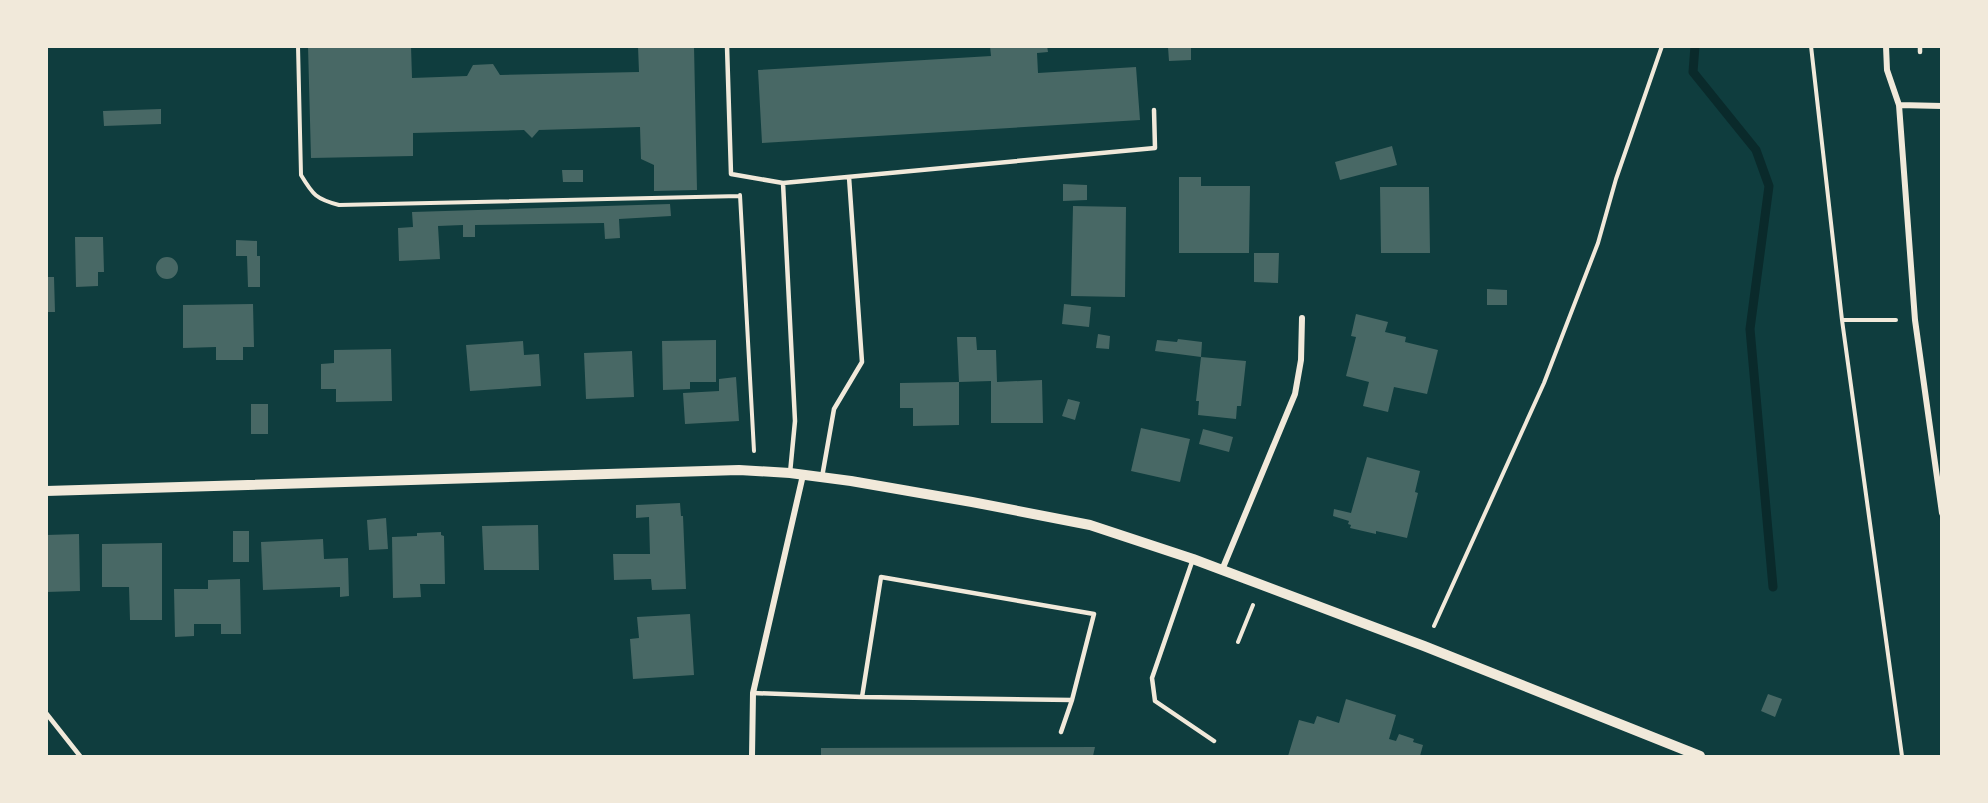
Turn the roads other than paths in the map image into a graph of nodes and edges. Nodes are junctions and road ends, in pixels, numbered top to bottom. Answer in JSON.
{"nodes":[{"id":1,"x":727,"y":46,"type":"edge"},
{"id":2,"x":1886,"y":46,"type":"edge"},
{"id":3,"x":1899,"y":105,"type":"junction"},
{"id":4,"x":1941,"y":106,"type":"edge"},
{"id":5,"x":1154,"y":110,"type":"dead end"},
{"id":6,"x":849,"y":177,"type":"junction"},
{"id":7,"x":783,"y":183,"type":"junction"},
{"id":8,"x":1302,"y":318,"type":"dead end"},
{"id":9,"x":790,"y":473,"type":"junction"},
{"id":10,"x":803,"y":475,"type":"junction"},
{"id":11,"x":822,"y":477,"type":"junction"},
{"id":12,"x":46,"y":491,"type":"edge"},
{"id":13,"x":1941,"y":513,"type":"edge"},
{"id":14,"x":1194,"y":559,"type":"junction"},
{"id":15,"x":1222,"y":570,"type":"junction"},
{"id":16,"x":753,"y":693,"type":"junction"},
{"id":17,"x":862,"y":697,"type":"junction"},
{"id":18,"x":1072,"y":700,"type":"junction"},
{"id":19,"x":46,"y":713,"type":"edge"},
{"id":20,"x":1061,"y":732,"type":"dead end"},
{"id":21,"x":1214,"y":741,"type":"dead end"},
{"id":22,"x":80,"y":756,"type":"edge"},
{"id":23,"x":752,"y":756,"type":"edge"},
{"id":24,"x":1700,"y":756,"type":"edge"}],
"edges":[{"from":1,"to":7,"type":"lane"},
{"from":2,"to":3,"type":"street"},
{"from":3,"to":4,"type":"street"},
{"from":3,"to":13,"type":"street"},
{"from":5,"to":6,"type":"lane"},
{"from":6,"to":7,"type":"lane"},
{"from":6,"to":11,"type":"lane"},
{"from":7,"to":9,"type":"lane"},
{"from":8,"to":15,"type":"street"},
{"from":9,"to":10,"type":"street"},
{"from":9,"to":12,"type":"street"},
{"from":10,"to":11,"type":"street"},
{"from":10,"to":16,"type":"street"},
{"from":11,"to":14,"type":"street"},
{"from":14,"to":15,"type":"street"},
{"from":14,"to":21,"type":"lane"},
{"from":15,"to":24,"type":"street"},
{"from":16,"to":17,"type":"lane"},
{"from":16,"to":23,"type":"street"},
{"from":17,"to":18,"type":"lane"},
{"from":17,"to":18,"type":"lane"},
{"from":18,"to":20,"type":"lane"},
{"from":19,"to":22,"type":"lane"}]}
